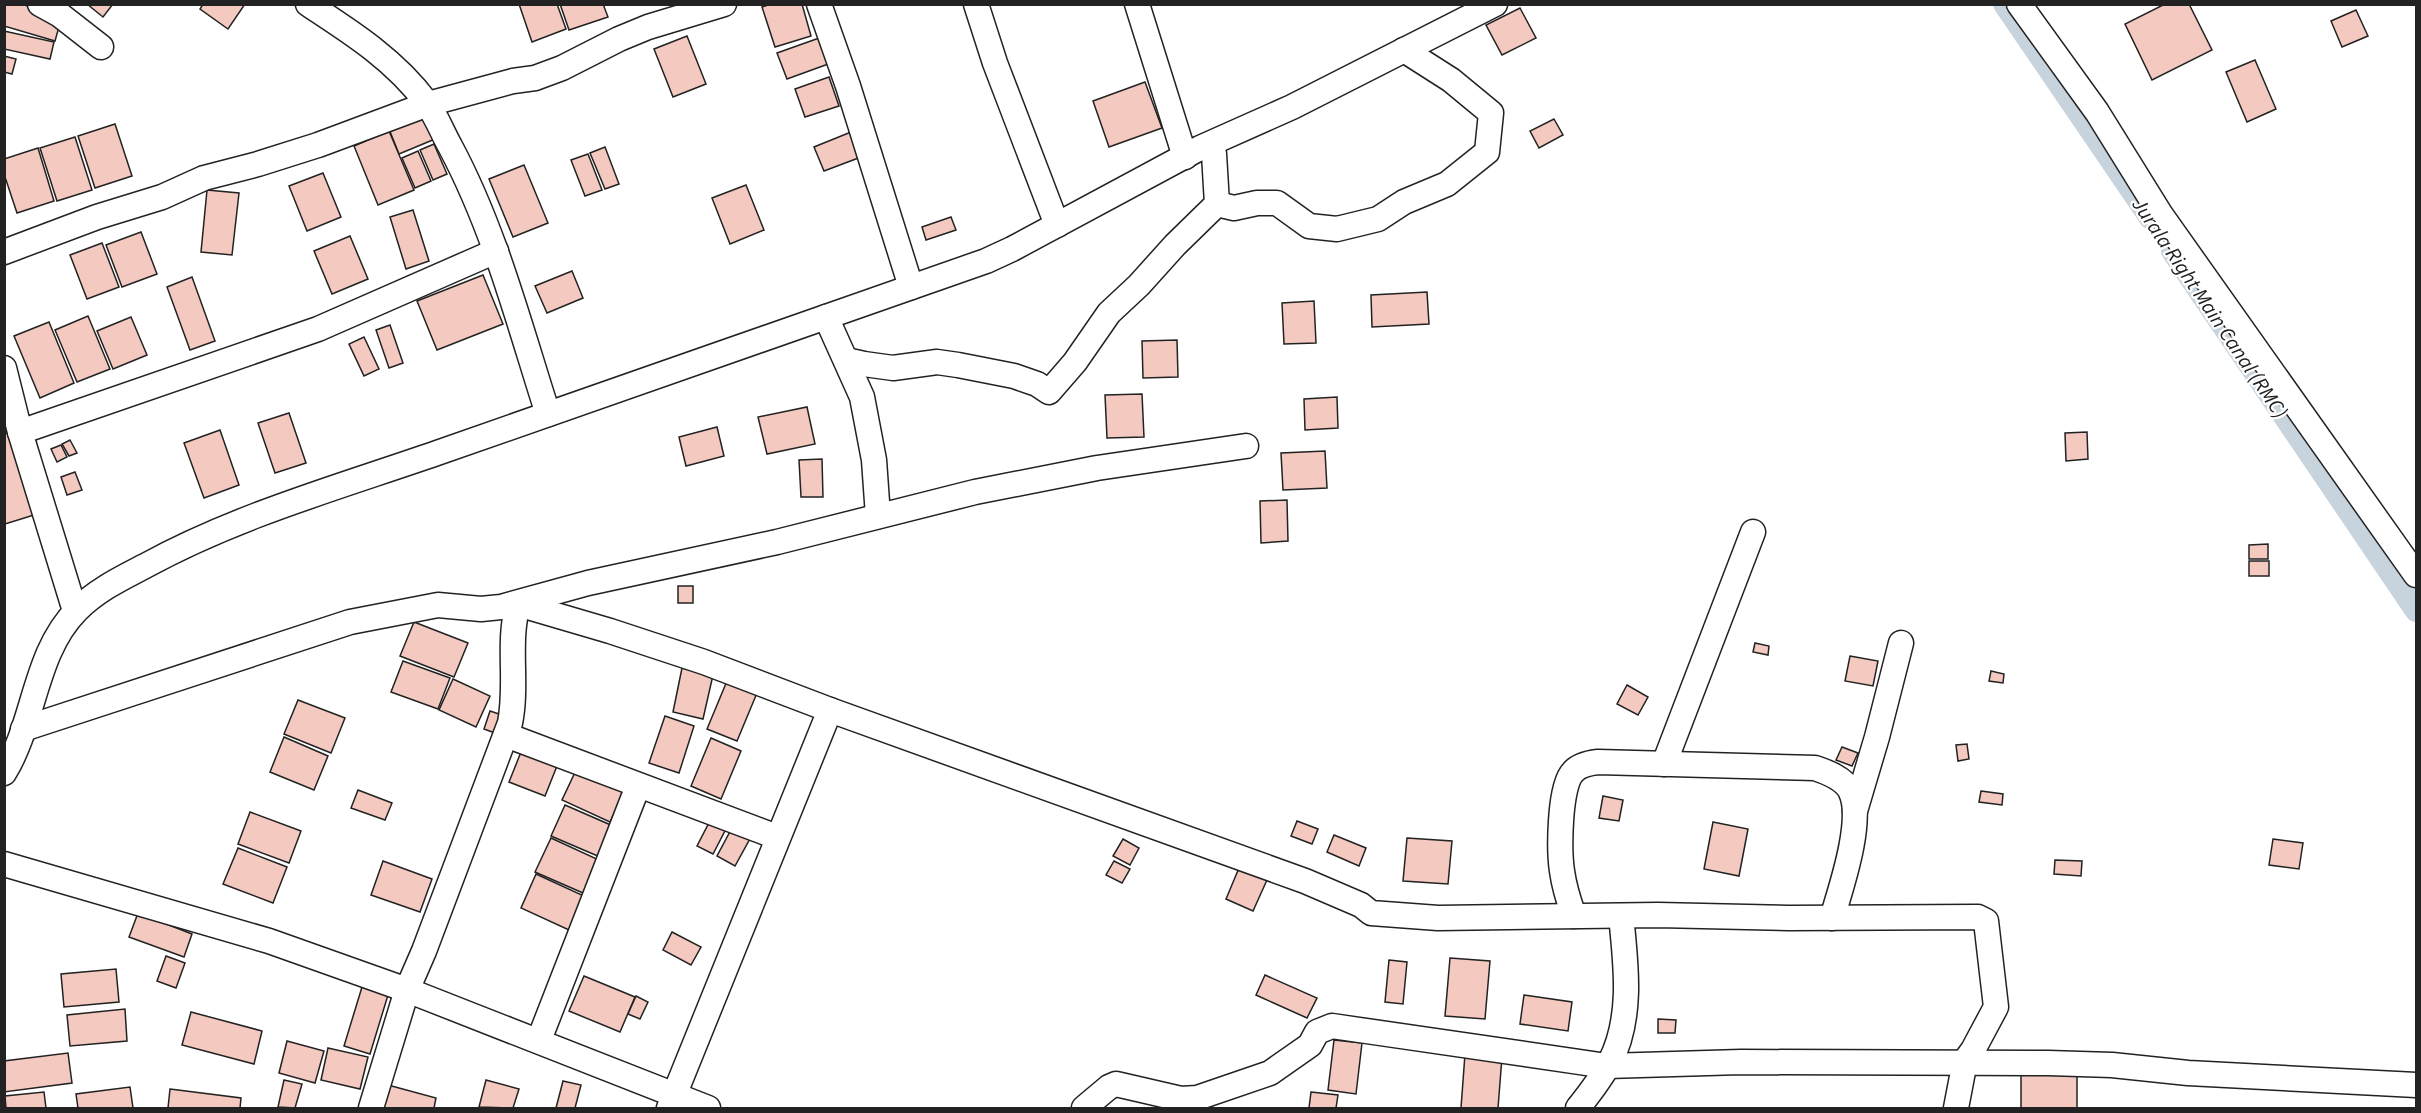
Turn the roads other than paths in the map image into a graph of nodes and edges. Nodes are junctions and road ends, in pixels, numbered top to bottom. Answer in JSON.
{"nodes":[{"id":1,"x":40,"y":4,"type":"edge"},
{"id":2,"x":308,"y":4,"type":"edge"},
{"id":3,"x":724,"y":4,"type":"edge"},
{"id":4,"x":819,"y":4,"type":"edge"},
{"id":5,"x":976,"y":4,"type":"edge"},
{"id":6,"x":1137,"y":4,"type":"edge"},
{"id":7,"x":1495,"y":4,"type":"edge"},
{"id":8,"x":2019,"y":4,"type":"edge"},
{"id":9,"x":682,"y":10,"type":"edge"},
{"id":10,"x":1458,"y":13,"type":"edge"},
{"id":11,"x":100,"y":47,"type":"dead end"},
{"id":12,"x":1404,"y":51,"type":"junction"},
{"id":13,"x":428,"y":104,"type":"junction"},
{"id":14,"x":1211,"y":144,"type":"junction"},
{"id":15,"x":1185,"y":157,"type":"junction"},
{"id":16,"x":1217,"y":204,"type":"junction"},
{"id":17,"x":1057,"y":225,"type":"junction"},
{"id":18,"x":496,"y":251,"type":"junction"},
{"id":19,"x":4,"y":252,"type":"edge"},
{"id":20,"x":911,"y":287,"type":"junction"},
{"id":21,"x":826,"y":317,"type":"junction"},
{"id":22,"x":846,"y":360,"type":"junction"},
{"id":23,"x":4,"y":368,"type":"edge"},
{"id":24,"x":548,"y":414,"type":"junction"},
{"id":25,"x":20,"y":432,"type":"junction"},
{"id":26,"x":1246,"y":446,"type":"dead end"},
{"id":27,"x":879,"y":516,"type":"junction"},
{"id":28,"x":1754,"y":532,"type":"dead end"},
{"id":29,"x":2416,"y":575,"type":"edge"},
{"id":30,"x":518,"y":604,"type":"junction"},
{"id":31,"x":75,"y":611,"type":"junction"},
{"id":32,"x":1901,"y":643,"type":"dead end"},
{"id":33,"x":830,"y":710,"type":"junction"},
{"id":34,"x":23,"y":729,"type":"junction"},
{"id":35,"x":506,"y":735,"type":"junction"},
{"id":36,"x":1664,"y":764,"type":"junction"},
{"id":37,"x":4,"y":773,"type":"edge"},
{"id":38,"x":638,"y":786,"type":"junction"},
{"id":39,"x":1854,"y":813,"type":"junction"},
{"id":40,"x":777,"y":837,"type":"junction"},
{"id":41,"x":4,"y":864,"type":"edge"},
{"id":42,"x":1574,"y":916,"type":"junction"},
{"id":43,"x":1621,"y":916,"type":"junction"},
{"id":44,"x":1832,"y":918,"type":"junction"},
{"id":45,"x":406,"y":990,"type":"junction"},
{"id":46,"x":539,"y":1040,"type":"junction"},
{"id":47,"x":1965,"y":1061,"type":"junction"},
{"id":48,"x":1607,"y":1066,"type":"junction"},
{"id":49,"x":2416,"y":1085,"type":"edge"},
{"id":50,"x":671,"y":1101,"type":"edge"},
{"id":51,"x":371,"y":1108,"type":"edge"},
{"id":52,"x":708,"y":1108,"type":"edge"},
{"id":53,"x":1084,"y":1108,"type":"edge"},
{"id":54,"x":1578,"y":1108,"type":"edge"},
{"id":55,"x":1956,"y":1108,"type":"edge"}],
"edges":[{"from":1,"to":11,"type":"street"},
{"from":2,"to":13,"type":"street"},
{"from":3,"to":9,"type":"street"},
{"from":4,"to":20,"type":"street"},
{"from":5,"to":17,"type":"street"},
{"from":6,"to":15,"type":"street"},
{"from":7,"to":10,"type":"street"},
{"from":8,"to":29,"type":"street"},
{"from":9,"to":13,"type":"street"},
{"from":10,"to":12,"type":"street"},
{"from":12,"to":14,"type":"street"},
{"from":12,"to":16,"type":"street"},
{"from":13,"to":18,"type":"street"},
{"from":13,"to":19,"type":"street"},
{"from":14,"to":15,"type":"street"},
{"from":14,"to":16,"type":"street"},
{"from":15,"to":17,"type":"street"},
{"from":16,"to":22,"type":"street"},
{"from":17,"to":20,"type":"street"},
{"from":18,"to":24,"type":"street"},
{"from":18,"to":25,"type":"street"},
{"from":20,"to":21,"type":"street"},
{"from":21,"to":22,"type":"street"},
{"from":21,"to":24,"type":"street"},
{"from":22,"to":27,"type":"street"},
{"from":23,"to":25,"type":"street"},
{"from":24,"to":31,"type":"street"},
{"from":25,"to":31,"type":"street"},
{"from":26,"to":27,"type":"street"},
{"from":27,"to":30,"type":"street"},
{"from":28,"to":36,"type":"street"},
{"from":30,"to":33,"type":"street"},
{"from":30,"to":34,"type":"street"},
{"from":30,"to":35,"type":"street"},
{"from":31,"to":34,"type":"street"},
{"from":32,"to":39,"type":"street"},
{"from":33,"to":40,"type":"street"},
{"from":33,"to":42,"type":"street"},
{"from":34,"to":37,"type":"street"},
{"from":35,"to":38,"type":"street"},
{"from":35,"to":45,"type":"street"},
{"from":36,"to":39,"type":"street"},
{"from":36,"to":42,"type":"street"},
{"from":38,"to":40,"type":"street"},
{"from":38,"to":46,"type":"street"},
{"from":39,"to":44,"type":"street"},
{"from":40,"to":50,"type":"street"},
{"from":41,"to":45,"type":"street"},
{"from":42,"to":43,"type":"street"},
{"from":43,"to":44,"type":"street"},
{"from":43,"to":48,"type":"street"},
{"from":44,"to":47,"type":"street"},
{"from":45,"to":46,"type":"street"},
{"from":45,"to":51,"type":"street"},
{"from":46,"to":50,"type":"street"},
{"from":47,"to":48,"type":"street"},
{"from":47,"to":49,"type":"street"},
{"from":47,"to":55,"type":"street"},
{"from":48,"to":53,"type":"street"},
{"from":48,"to":54,"type":"street"},
{"from":50,"to":52,"type":"street"}]}
